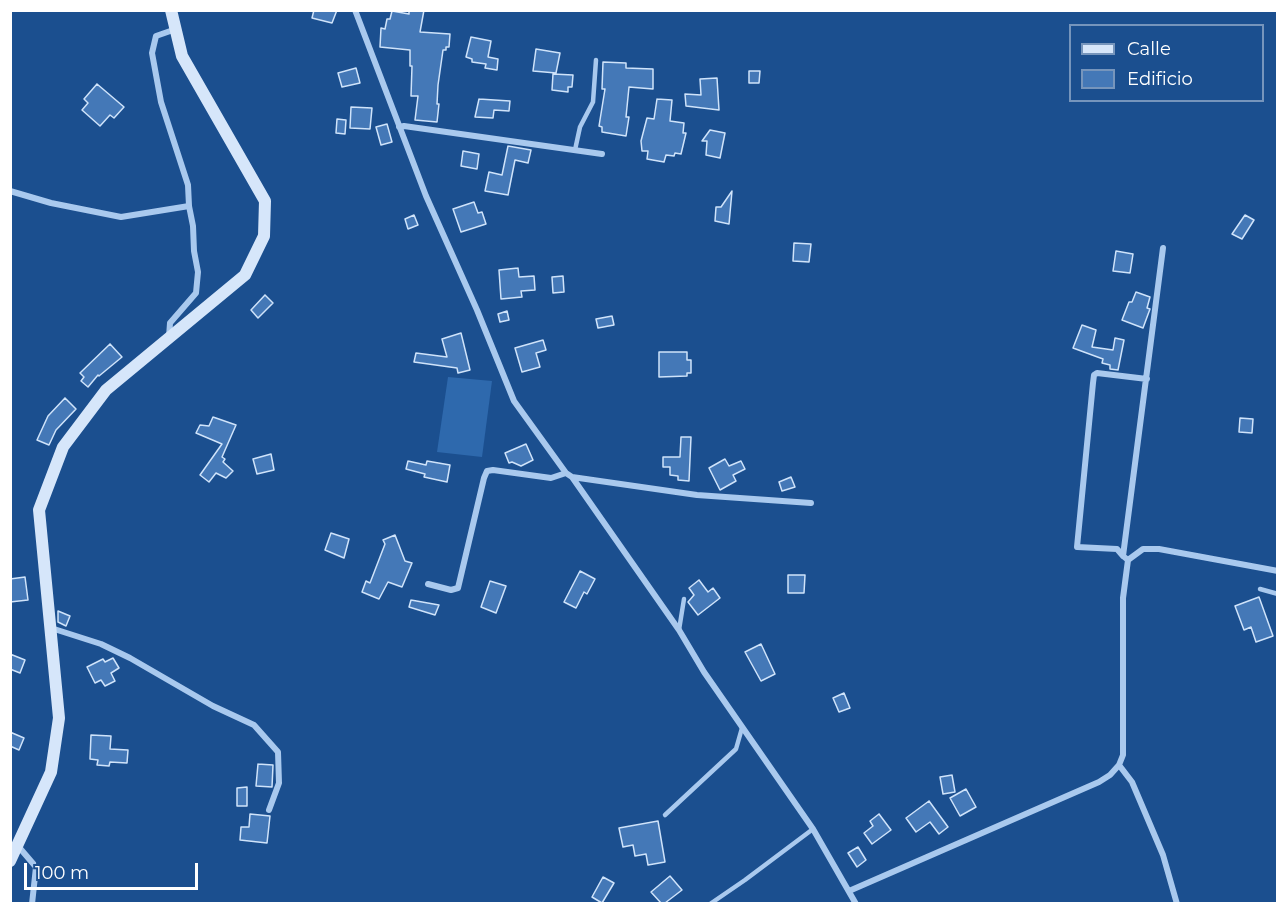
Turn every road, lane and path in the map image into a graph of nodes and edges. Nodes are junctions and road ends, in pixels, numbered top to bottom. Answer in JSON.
{"nodes":[{"id":1,"x":171,"y":10,"type":"edge"},
{"id":2,"x":355,"y":10,"type":"edge"},
{"id":3,"x":176,"y":29,"type":"junction"},
{"id":4,"x":596,"y":60,"type":"dead end"},
{"id":5,"x":399,"y":127,"type":"junction"},
{"id":6,"x":575,"y":150,"type":"junction"},
{"id":7,"x":602,"y":154,"type":"dead end"},
{"id":8,"x":10,"y":191,"type":"edge"},
{"id":9,"x":189,"y":206,"type":"junction"},
{"id":10,"x":1162,"y":248,"type":"dead end"},
{"id":11,"x":169,"y":338,"type":"junction"},
{"id":12,"x":1147,"y":379,"type":"junction"},
{"id":13,"x":569,"y":475,"type":"junction"},
{"id":14,"x":811,"y":503,"type":"dead end"},
{"id":15,"x":1125,"y":558,"type":"junction"},
{"id":16,"x":1278,"y":571,"type":"edge"},
{"id":17,"x":428,"y":584,"type":"dead end"},
{"id":18,"x":1260,"y":590,"type":"dead end"},
{"id":19,"x":1278,"y":594,"type":"edge"},
{"id":20,"x":684,"y":599,"type":"dead end"},
{"id":21,"x":51,"y":628,"type":"junction"},
{"id":22,"x":679,"y":630,"type":"junction"},
{"id":23,"x":742,"y":728,"type":"junction"},
{"id":24,"x":1119,"y":765,"type":"junction"},
{"id":25,"x":269,"y":810,"type":"dead end"},
{"id":26,"x":665,"y":815,"type":"dead end"},
{"id":27,"x":813,"y":829,"type":"junction"},
{"id":28,"x":17,"y":846,"type":"junction"},
{"id":29,"x":10,"y":861,"type":"edge"},
{"id":30,"x":849,"y":891,"type":"junction"},
{"id":31,"x":32,"y":903,"type":"edge"},
{"id":32,"x":710,"y":903,"type":"edge"},
{"id":33,"x":856,"y":903,"type":"edge"},
{"id":34,"x":1177,"y":903,"type":"edge"}],
"edges":[{"from":1,"to":3,"type":"main road"},
{"from":2,"to":5,"type":"street"},
{"from":3,"to":9,"type":"street"},
{"from":3,"to":11,"type":"main road"},
{"from":4,"to":6,"type":"lane"},
{"from":5,"to":6,"type":"street"},
{"from":5,"to":13,"type":"street"},
{"from":6,"to":7,"type":"street"},
{"from":8,"to":9,"type":"street"},
{"from":9,"to":11,"type":"street"},
{"from":10,"to":12,"type":"street"},
{"from":11,"to":21,"type":"main road"},
{"from":12,"to":15,"type":"street"},
{"from":12,"to":15,"type":"street"},
{"from":13,"to":14,"type":"street"},
{"from":13,"to":17,"type":"street"},
{"from":13,"to":22,"type":"street"},
{"from":15,"to":16,"type":"street"},
{"from":15,"to":24,"type":"street"},
{"from":18,"to":19,"type":"lane"},
{"from":20,"to":22,"type":"lane"},
{"from":21,"to":25,"type":"street"},
{"from":21,"to":28,"type":"main road"},
{"from":22,"to":23,"type":"street"},
{"from":23,"to":26,"type":"lane"},
{"from":23,"to":27,"type":"street"},
{"from":24,"to":30,"type":"street"},
{"from":24,"to":34,"type":"street"},
{"from":27,"to":30,"type":"street"},
{"from":27,"to":32,"type":"lane"},
{"from":28,"to":29,"type":"main road"},
{"from":28,"to":31,"type":"street"},
{"from":30,"to":33,"type":"street"}]}
